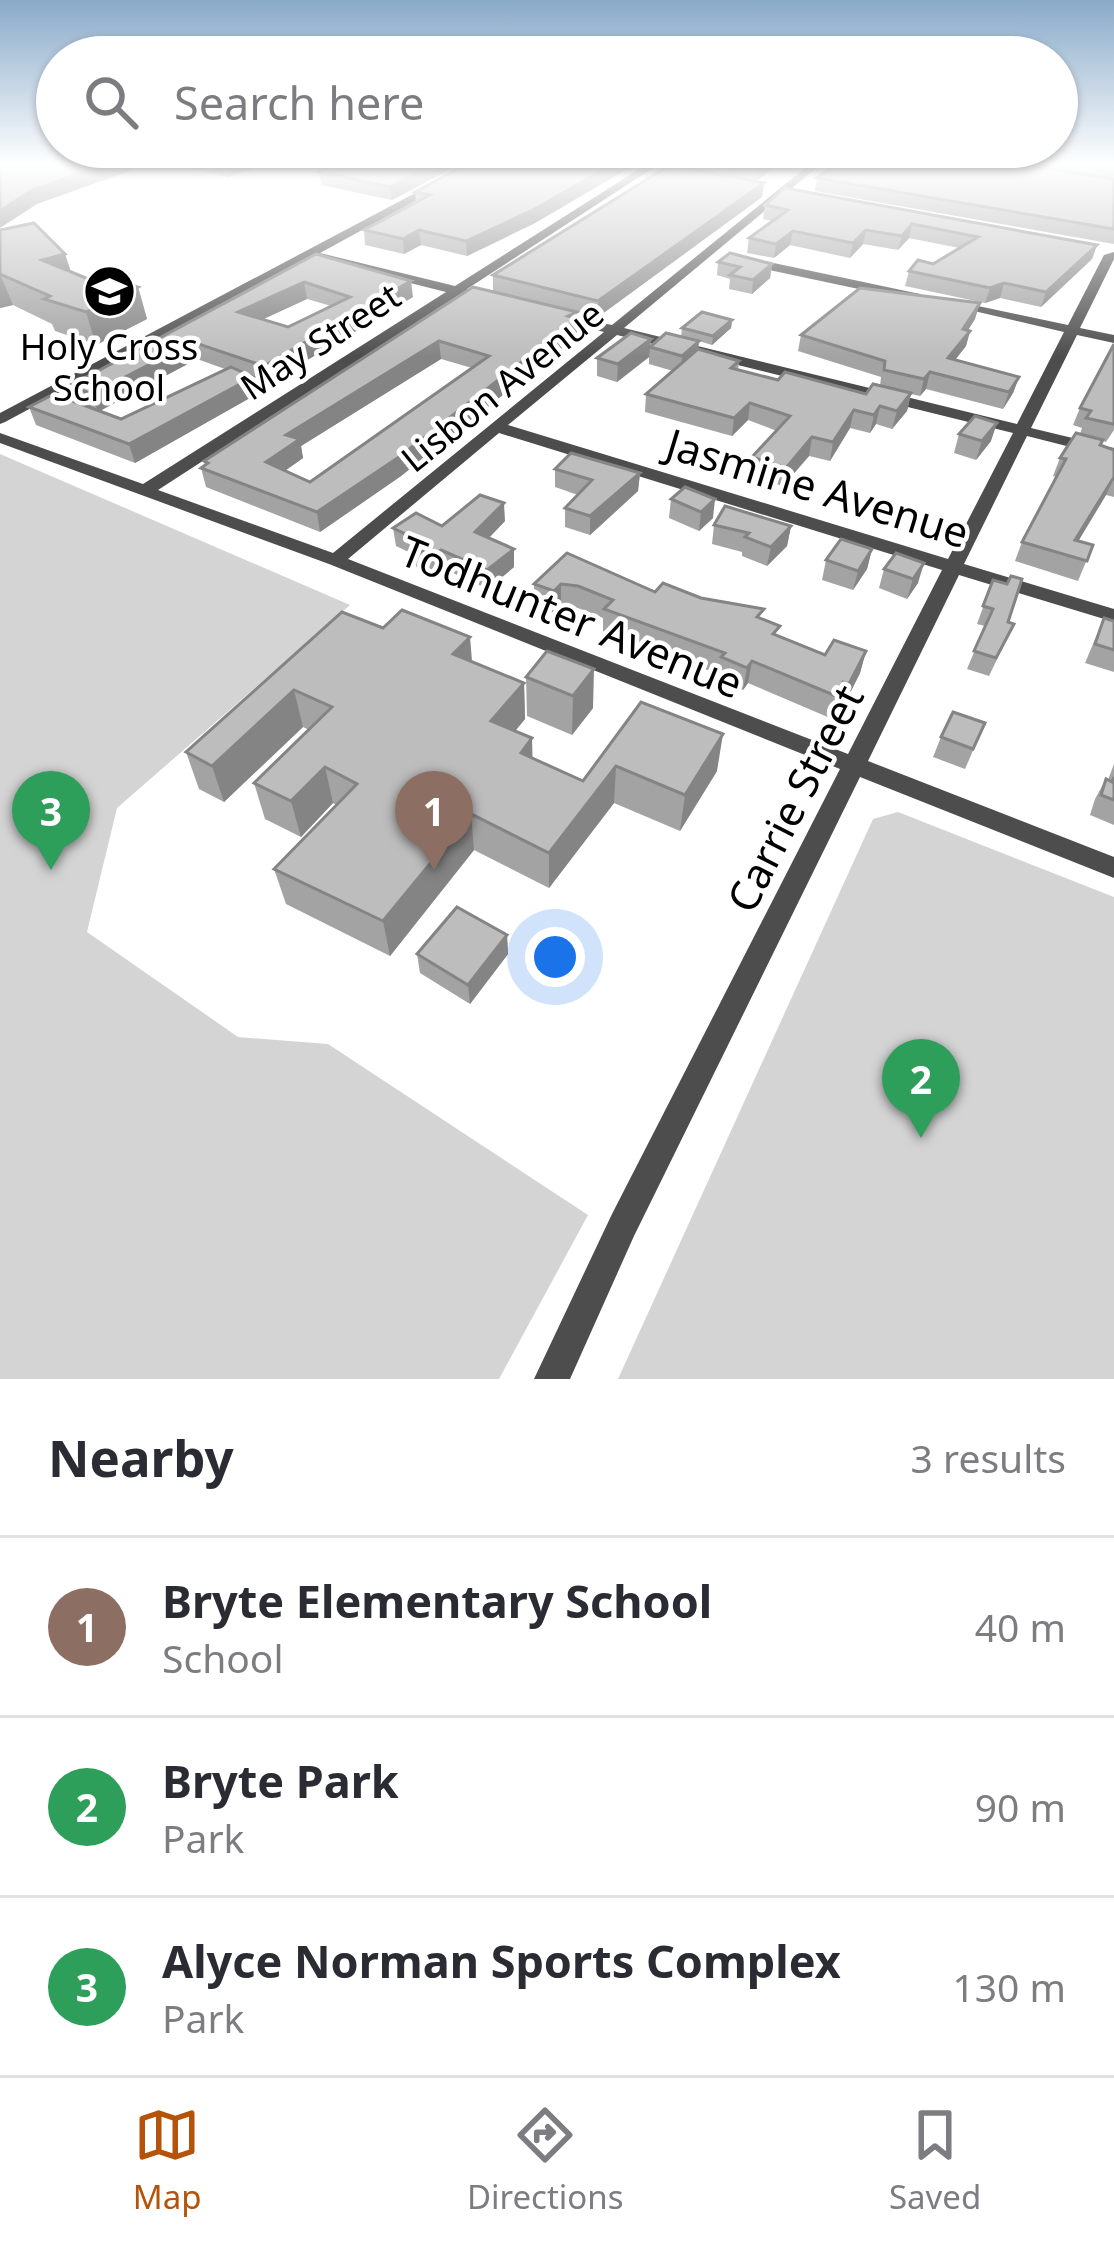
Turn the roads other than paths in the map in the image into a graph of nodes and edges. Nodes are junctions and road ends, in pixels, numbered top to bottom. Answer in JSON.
{"nodes":[{"id":1,"x":357,"y":228,"type":"edge"},
{"id":2,"x":552,"y":228,"type":"edge"},
{"id":3,"x":741,"y":228,"type":"edge"},
{"id":4,"x":309,"y":254,"type":"junction"},
{"id":5,"x":712,"y":254,"type":"junction"},
{"id":6,"x":1103,"y":254,"type":"edge"},
{"id":7,"x":454,"y":290,"type":"junction"},
{"id":8,"x":500,"y":301,"type":"edge"},
{"id":9,"x":523,"y":307,"type":"edge"},
{"id":10,"x":1070,"y":329,"type":"junction"},
{"id":11,"x":616,"y":331,"type":"junction"},
{"id":12,"x":1114,"y":339,"type":"edge"},
{"id":13,"x":0,"y":419,"type":"edge"},
{"id":14,"x":500,"y":428,"type":"junction"},
{"id":15,"x":1021,"y":429,"type":"junction"},
{"id":16,"x":0,"y":438,"type":"edge"},
{"id":17,"x":1114,"y":453,"type":"edge"},
{"id":18,"x":147,"y":489,"type":"junction"},
{"id":19,"x":335,"y":560,"type":"junction"},
{"id":20,"x":956,"y":566,"type":"junction"},
{"id":21,"x":1114,"y":616,"type":"edge"},
{"id":22,"x":852,"y":768,"type":"junction"},
{"id":23,"x":1114,"y":868,"type":"edge"},
{"id":24,"x":552,"y":1379,"type":"edge"}],
"edges":[{"from":1,"to":4,"type":"street"},
{"from":2,"to":7,"type":"street","name":"May Street"},
{"from":3,"to":5,"type":"street","name":"Lisbon Avenue"},
{"from":4,"to":7,"type":"street"},
{"from":4,"to":13,"type":"street"},
{"from":5,"to":10,"type":"street"},
{"from":5,"to":11,"type":"street","name":"Lisbon Avenue"},
{"from":6,"to":10,"type":"street","name":"Carrie Street"},
{"from":7,"to":8,"type":"street"},
{"from":7,"to":18,"type":"street","name":"May Street"},
{"from":9,"to":11,"type":"street"},
{"from":10,"to":12,"type":"street"},
{"from":10,"to":15,"type":"street","name":"Carrie Street"},
{"from":11,"to":14,"type":"street","name":"Lisbon Avenue"},
{"from":11,"to":15,"type":"street"},
{"from":14,"to":19,"type":"street","name":"Lisbon Avenue"},
{"from":14,"to":20,"type":"street","name":"Jasmine Avenue"},
{"from":15,"to":17,"type":"street"},
{"from":15,"to":20,"type":"street","name":"Carrie Street"},
{"from":16,"to":18,"type":"street","name":"Todhunter Avenue"},
{"from":18,"to":19,"type":"street","name":"Todhunter Avenue"},
{"from":19,"to":22,"type":"street","name":"Todhunter Avenue"},
{"from":20,"to":21,"type":"street","name":"Jasmine Avenue"},
{"from":20,"to":22,"type":"street","name":"Carrie Street"},
{"from":22,"to":23,"type":"street","name":"Todhunter Avenue"},
{"from":22,"to":24,"type":"street","name":"Carrie Street"}]}
